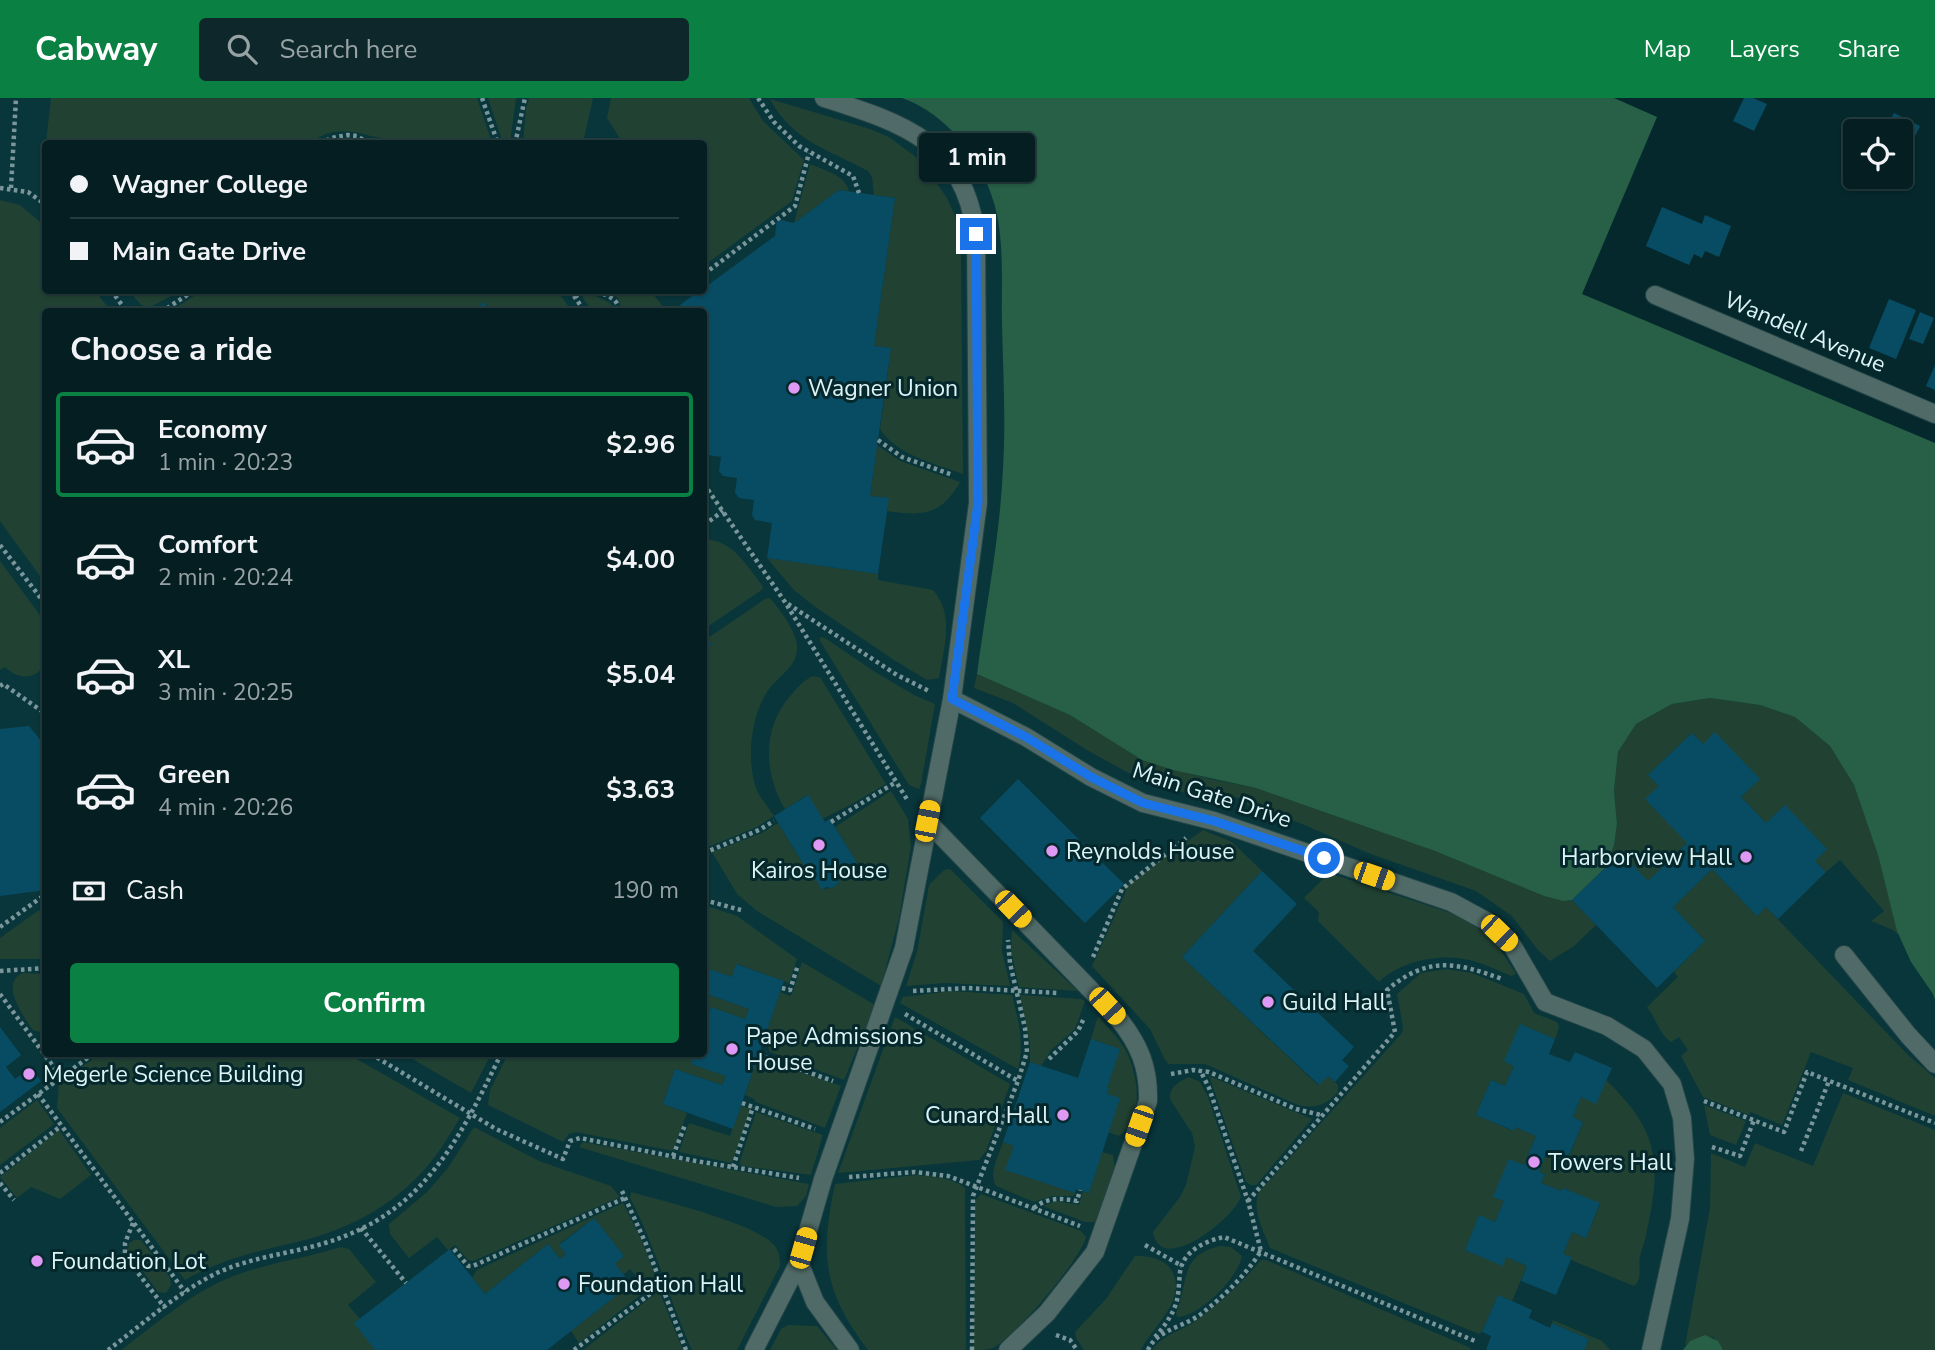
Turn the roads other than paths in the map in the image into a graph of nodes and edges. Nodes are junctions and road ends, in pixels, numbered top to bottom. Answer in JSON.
{"nodes":[{"id":1,"x":824,"y":98,"type":"edge"},
{"id":2,"x":1655,"y":295,"type":"dead end"},
{"id":3,"x":1935,"y":414,"type":"edge"},
{"id":4,"x":944,"y":697,"type":"junction"},
{"id":5,"x":927,"y":821,"type":"junction"},
{"id":6,"x":1844,"y":955,"type":"dead end"},
{"id":7,"x":1935,"y":1064,"type":"edge"},
{"id":8,"x":799,"y":1262,"type":"junction"},
{"id":9,"x":754,"y":1350,"type":"edge"},
{"id":10,"x":850,"y":1350,"type":"edge"},
{"id":11,"x":1008,"y":1350,"type":"edge"},
{"id":12,"x":1651,"y":1350,"type":"edge"}],
"edges":[{"from":1,"to":4,"type":"street"},
{"from":2,"to":3,"type":"street","name":"Wandell Avenue"},
{"from":4,"to":5,"type":"street"},
{"from":4,"to":12,"type":"street","name":"Main Gate Drive"},
{"from":5,"to":8,"type":"street"},
{"from":5,"to":11,"type":"street"},
{"from":6,"to":7,"type":"street"},
{"from":8,"to":9,"type":"street"},
{"from":8,"to":10,"type":"street"}]}
